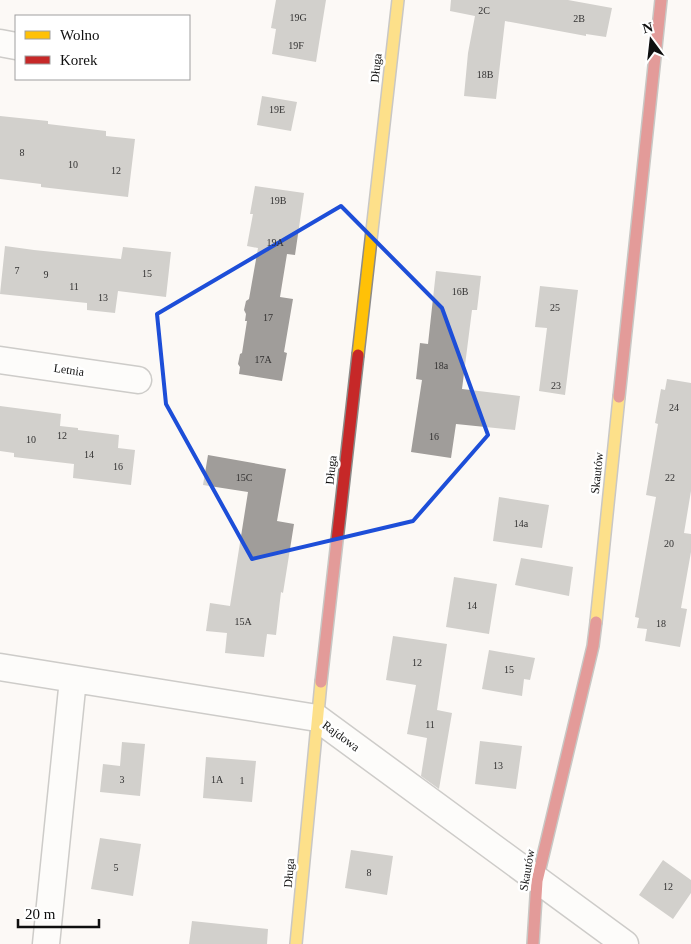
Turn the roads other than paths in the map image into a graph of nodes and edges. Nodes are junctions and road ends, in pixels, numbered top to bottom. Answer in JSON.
{"nodes":[{"id":1,"x":398,"y":0,"type":"edge"},
{"id":2,"x":661,"y":0,"type":"edge"},
{"id":3,"x":0,"y":44,"type":"edge"},
{"id":4,"x":15,"y":46,"type":"edge"},
{"id":5,"x":0,"y":360,"type":"edge"},
{"id":6,"x":138,"y":380,"type":"dead end"},
{"id":7,"x":0,"y":667,"type":"edge"},
{"id":8,"x":73,"y":678,"type":"junction"},
{"id":9,"x":317,"y":718,"type":"junction"},
{"id":10,"x":537,"y":881,"type":"junction"},
{"id":11,"x":46,"y":944,"type":"edge"},
{"id":12,"x":296,"y":944,"type":"edge"},
{"id":13,"x":533,"y":944,"type":"edge"},
{"id":14,"x":625,"y":944,"type":"edge"}],
"edges":[{"from":1,"to":9,"type":"street","name":"Długa"},
{"from":2,"to":10,"type":"street","name":"Skautów"},
{"from":3,"to":4,"type":"street"},
{"from":5,"to":6,"type":"street","name":"Letnia"},
{"from":7,"to":8,"type":"street","name":"Rajdowa"},
{"from":8,"to":9,"type":"street","name":"Rajdowa"},
{"from":8,"to":11,"type":"street"},
{"from":9,"to":10,"type":"street","name":"Rajdowa"},
{"from":9,"to":12,"type":"street","name":"Długa"},
{"from":10,"to":13,"type":"street","name":"Skautów"},
{"from":10,"to":14,"type":"street","name":"Rajdowa"}]}
